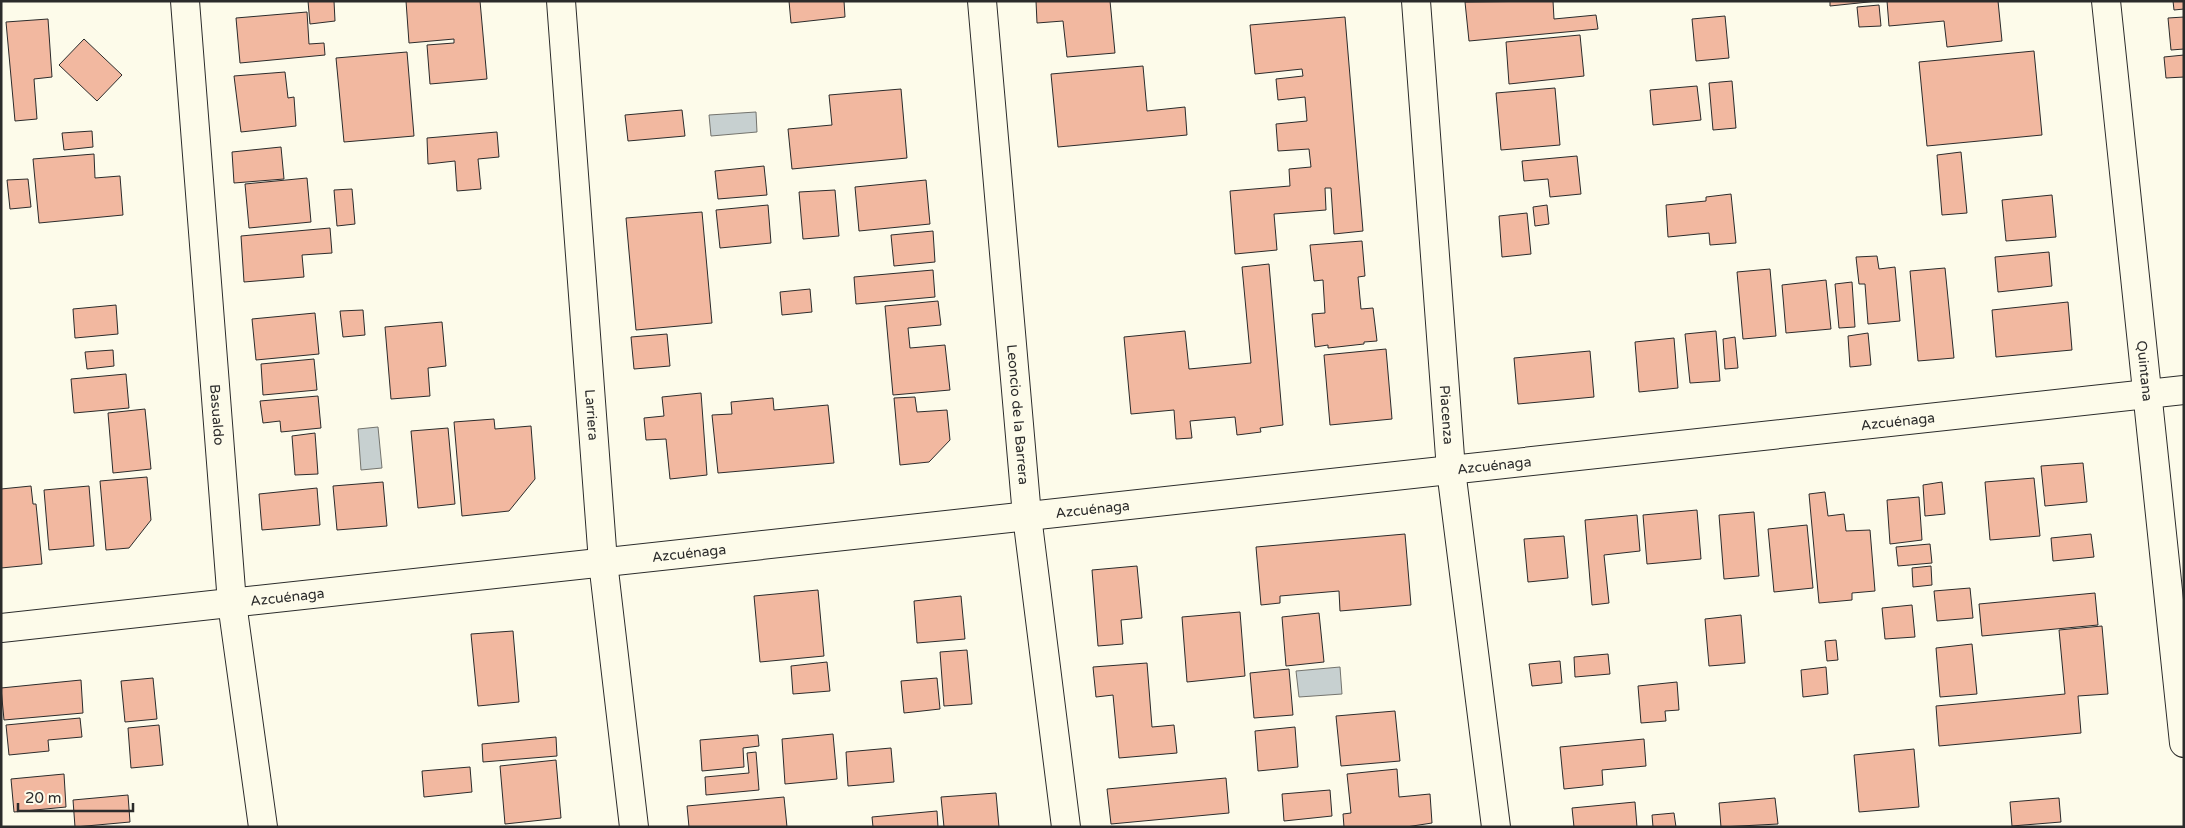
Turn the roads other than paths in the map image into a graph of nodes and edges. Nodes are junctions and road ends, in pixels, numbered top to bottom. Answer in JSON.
{"nodes":[{"id":1,"x":185,"y":1,"type":"edge"},
{"id":2,"x":561,"y":1,"type":"edge"},
{"id":3,"x":982,"y":1,"type":"edge"},
{"id":4,"x":1416,"y":1,"type":"edge"},
{"id":5,"x":2106,"y":1,"type":"edge"},
{"id":6,"x":2184,"y":390,"type":"edge"},
{"id":7,"x":2147,"y":394,"type":"junction"},
{"id":8,"x":1451,"y":470,"type":"junction"},
{"id":9,"x":1027,"y":516,"type":"junction"},
{"id":10,"x":603,"y":562,"type":"junction"},
{"id":11,"x":232,"y":603,"type":"junction"},
{"id":12,"x":1,"y":628,"type":"edge"},
{"id":13,"x":2184,"y":743,"type":"edge"},
{"id":14,"x":263,"y":827,"type":"edge"},
{"id":15,"x":634,"y":827,"type":"edge"},
{"id":16,"x":1066,"y":827,"type":"edge"},
{"id":17,"x":1496,"y":827,"type":"edge"}],
"edges":[{"from":1,"to":11,"type":"street","name":"Basualdo"},
{"from":2,"to":10,"type":"street","name":"Larriera"},
{"from":3,"to":9,"type":"street","name":"Leoncio de la Barrera"},
{"from":4,"to":8,"type":"street","name":"Piacenza"},
{"from":5,"to":7,"type":"street","name":"Quintana"},
{"from":6,"to":7,"type":"street","name":"Azcuénaga"},
{"from":7,"to":8,"type":"street","name":"Azcuénaga"},
{"from":7,"to":13,"type":"street","name":"Quintana"},
{"from":8,"to":9,"type":"street","name":"Azcuénaga"},
{"from":8,"to":17,"type":"street","name":"Piacenza"},
{"from":9,"to":10,"type":"street","name":"Azcuénaga"},
{"from":9,"to":16,"type":"street","name":"Leoncio de la Barrera"},
{"from":10,"to":11,"type":"street","name":"Azcuénaga"},
{"from":10,"to":15,"type":"street","name":"Larriera"},
{"from":11,"to":12,"type":"street","name":"Azcuénaga"},
{"from":11,"to":14,"type":"street","name":"Basualdo"}]}
